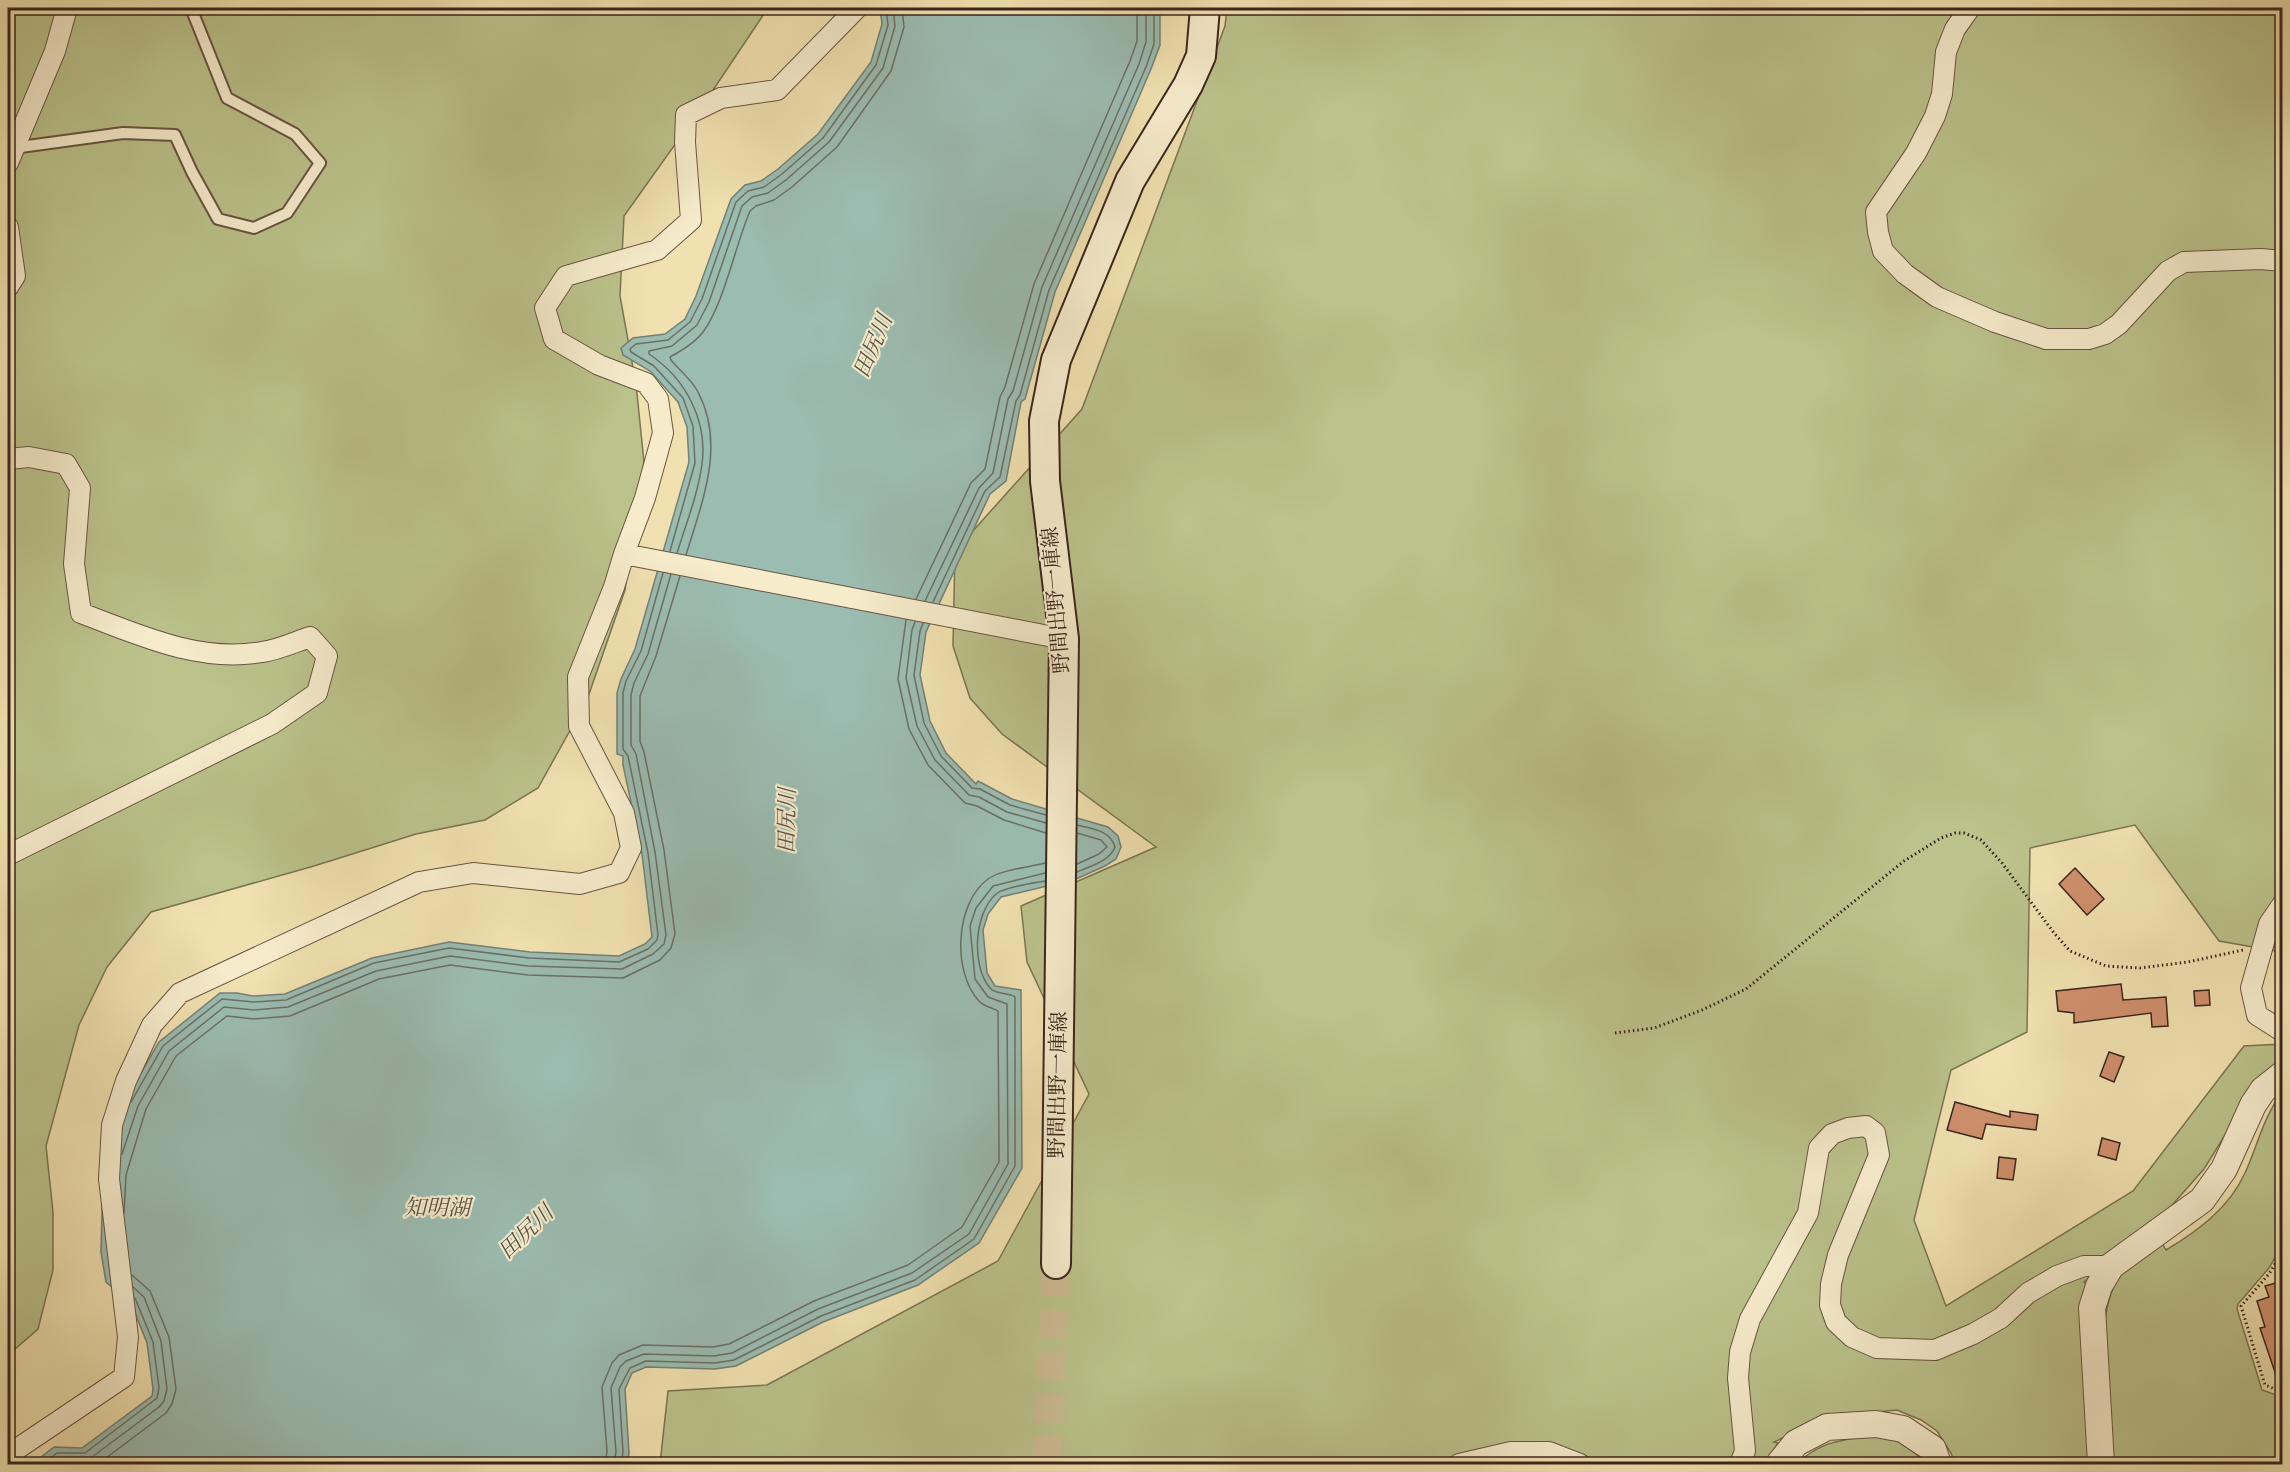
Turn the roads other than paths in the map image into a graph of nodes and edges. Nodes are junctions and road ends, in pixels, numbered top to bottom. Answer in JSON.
{"nodes":[{"id":1,"x":66,"y":8,"type":"edge"},
{"id":2,"x":191,"y":8,"type":"edge"},
{"id":3,"x":857,"y":8,"type":"edge"},
{"id":4,"x":1205,"y":8,"type":"edge"},
{"id":5,"x":1971,"y":8,"type":"edge"},
{"id":6,"x":10,"y":155,"type":"edge"},
{"id":7,"x":8,"y":227,"type":"edge"},
{"id":8,"x":2283,"y":261,"type":"edge"},
{"id":9,"x":8,"y":287,"type":"edge"},
{"id":10,"x":8,"y":459,"type":"edge"},
{"id":11,"x":624,"y":554,"type":"junction"},
{"id":12,"x":1064,"y":639,"type":"junction"},
{"id":13,"x":8,"y":855,"type":"edge"},
{"id":14,"x":2283,"y":905,"type":"edge"},
{"id":15,"x":2283,"y":1031,"type":"edge"},
{"id":16,"x":2283,"y":1075,"type":"edge"},
{"id":17,"x":1056,"y":1264,"type":"tunnel mouth"},
{"id":18,"x":2111,"y":1266,"type":"junction"},
{"id":19,"x":8,"y":1455,"type":"edge"},
{"id":20,"x":1459,"y":1464,"type":"edge"},
{"id":21,"x":1580,"y":1464,"type":"edge"},
{"id":22,"x":1740,"y":1464,"type":"edge"},
{"id":23,"x":1779,"y":1464,"type":"edge"},
{"id":24,"x":1938,"y":1464,"type":"edge"},
{"id":25,"x":2101,"y":1464,"type":"edge"}],
"edges":[{"from":1,"to":6,"type":"street"},
{"from":2,"to":6,"type":"lane"},
{"from":3,"to":11,"type":"street"},
{"from":4,"to":12,"type":"main road","name":"野間出野一庫線"},
{"from":5,"to":8,"type":"street"},
{"from":7,"to":9,"type":"street"},
{"from":10,"to":13,"type":"street"},
{"from":11,"to":12,"type":"street"},
{"from":11,"to":19,"type":"street"},
{"from":12,"to":17,"type":"main road","name":"野間出野一庫線"},
{"from":14,"to":15,"type":"street"},
{"from":16,"to":18,"type":"street"},
{"from":18,"to":22,"type":"street"},
{"from":18,"to":25,"type":"street"},
{"from":20,"to":21,"type":"street"},
{"from":23,"to":24,"type":"street"}]}
